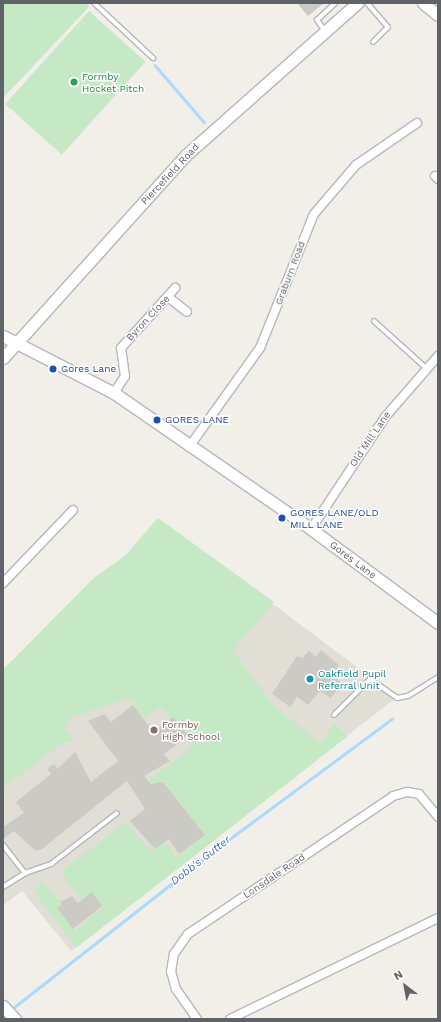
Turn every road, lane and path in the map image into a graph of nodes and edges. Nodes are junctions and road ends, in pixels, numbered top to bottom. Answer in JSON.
{"nodes":[{"id":1,"x":94,"y":3,"type":"edge"},
{"id":2,"x":335,"y":3,"type":"edge"},
{"id":3,"x":357,"y":3,"type":"edge"},
{"id":4,"x":368,"y":3,"type":"edge"},
{"id":5,"x":423,"y":3,"type":"edge"},
{"id":6,"x":438,"y":15,"type":"edge"},
{"id":7,"x":325,"y":31,"type":"junction"},
{"id":8,"x":373,"y":42,"type":"dead end"},
{"id":9,"x":152,"y":58,"type":"dead end"},
{"id":10,"x":417,"y":123,"type":"dead end"},
{"id":11,"x":175,"y":288,"type":"dead end"},
{"id":12,"x":168,"y":296,"type":"junction"},
{"id":13,"x":187,"y":312,"type":"dead end"},
{"id":14,"x":374,"y":321,"type":"dead end"},
{"id":15,"x":3,"y":336,"type":"edge"},
{"id":16,"x":16,"y":344,"type":"junction"},
{"id":17,"x":438,"y":356,"type":"edge"},
{"id":18,"x":3,"y":358,"type":"edge"},
{"id":19,"x":426,"y":368,"type":"junction"},
{"id":20,"x":114,"y":393,"type":"junction"},
{"id":21,"x":189,"y":447,"type":"junction"},
{"id":22,"x":73,"y":510,"type":"dead end"},
{"id":23,"x":312,"y":529,"type":"junction"},
{"id":24,"x":3,"y":583,"type":"edge"},
{"id":25,"x":438,"y":623,"type":"edge"},
{"id":26,"x":438,"y":677,"type":"edge"},
{"id":27,"x":334,"y":715,"type":"dead end"},
{"id":28,"x":117,"y":813,"type":"dead end"},
{"id":29,"x":438,"y":817,"type":"edge"},
{"id":30,"x":3,"y":845,"type":"edge"},
{"id":31,"x":25,"y":873,"type":"junction"},
{"id":32,"x":3,"y":887,"type":"edge"},
{"id":33,"x":438,"y":918,"type":"edge"},
{"id":34,"x":3,"y":1006,"type":"edge"},
{"id":35,"x":15,"y":1019,"type":"edge"},
{"id":36,"x":197,"y":1019,"type":"edge"},
{"id":37,"x":230,"y":1019,"type":"edge"}],
"edges":[{"from":1,"to":9,"type":"lane"},
{"from":2,"to":7,"type":"lane"},
{"from":3,"to":7,"type":"street","name":"Piercefield Road"},
{"from":4,"to":8,"type":"lane"},
{"from":5,"to":6,"type":"street"},
{"from":7,"to":16,"type":"street","name":"Piercefield Road"},
{"from":10,"to":21,"type":"street","name":"Graburn Road"},
{"from":11,"to":12,"type":"street","name":"Byron Close"},
{"from":12,"to":13,"type":"street"},
{"from":12,"to":20,"type":"street","name":"Byron Close"},
{"from":14,"to":19,"type":"lane"},
{"from":15,"to":16,"type":"street","name":"Gores Lane"},
{"from":16,"to":18,"type":"street","name":"Piercefield Road"},
{"from":16,"to":20,"type":"street","name":"Gores Lane"},
{"from":17,"to":19,"type":"street","name":"Old Mill Lane"},
{"from":19,"to":23,"type":"street","name":"Old Mill Lane"},
{"from":20,"to":21,"type":"street","name":"Gores Lane"},
{"from":21,"to":23,"type":"street","name":"Gores Lane"},
{"from":22,"to":24,"type":"street"},
{"from":23,"to":25,"type":"street","name":"Gores Lane"},
{"from":26,"to":27,"type":"lane"},
{"from":28,"to":31,"type":"lane"},
{"from":29,"to":36,"type":"street","name":"Lonsdale Road"},
{"from":30,"to":31,"type":"lane"},
{"from":31,"to":32,"type":"lane"},
{"from":33,"to":37,"type":"street"},
{"from":34,"to":35,"type":"street"}]}
